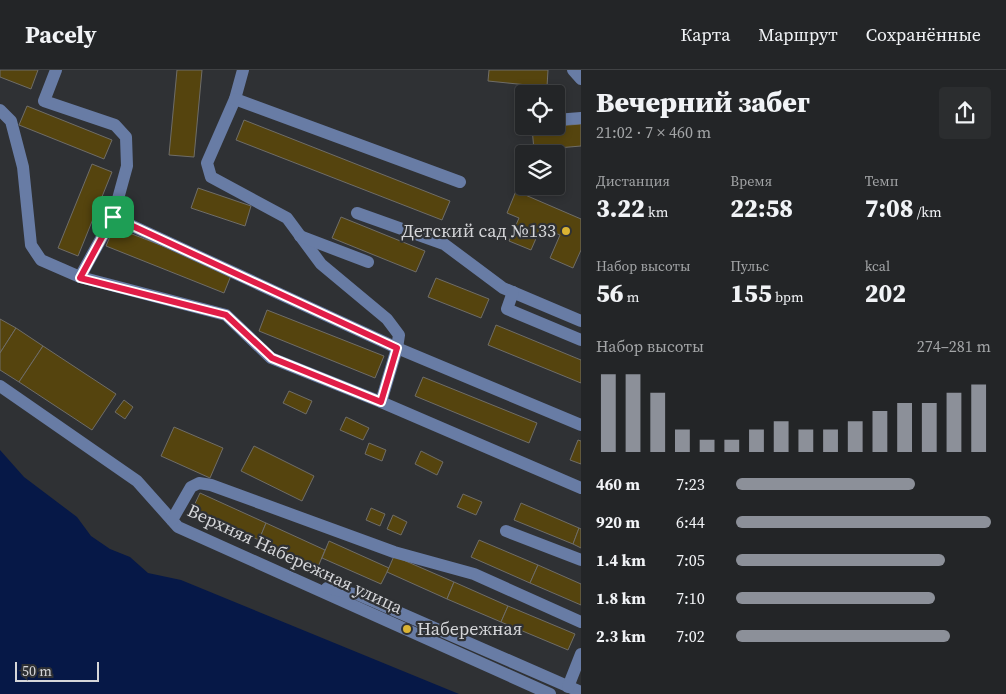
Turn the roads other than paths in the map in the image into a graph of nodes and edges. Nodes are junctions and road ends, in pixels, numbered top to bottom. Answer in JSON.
{"nodes":[{"id":1,"x":56,"y":70,"type":"edge"},
{"id":2,"x":243,"y":70,"type":"edge"},
{"id":3,"x":573,"y":70,"type":"edge"},
{"id":4,"x":581,"y":79,"type":"edge"},
{"id":5,"x":235,"y":99,"type":"junction"},
{"id":6,"x":0,"y":110,"type":"edge"},
{"id":7,"x":581,"y":118,"type":"edge"},
{"id":8,"x":565,"y":119,"type":"edge"},
{"id":9,"x":460,"y":182,"type":"dead end"},
{"id":10,"x":357,"y":213,"type":"dead end"},
{"id":11,"x":113,"y":217,"type":"junction"},
{"id":12,"x":300,"y":236,"type":"junction"},
{"id":13,"x":368,"y":262,"type":"dead end"},
{"id":14,"x":80,"y":278,"type":"junction"},
{"id":15,"x":513,"y":292,"type":"junction"},
{"id":16,"x":581,"y":321,"type":"edge"},
{"id":17,"x":581,"y":340,"type":"edge"},
{"id":18,"x":397,"y":348,"type":"junction"},
{"id":19,"x":0,"y":386,"type":"edge"},
{"id":20,"x":381,"y":402,"type":"junction"},
{"id":21,"x":581,"y":425,"type":"edge"},
{"id":22,"x":581,"y":488,"type":"edge"},
{"id":23,"x":172,"y":520,"type":"junction"},
{"id":24,"x":506,"y":531,"type":"dead end"},
{"id":25,"x":581,"y":560,"type":"edge"},
{"id":26,"x":306,"y":584,"type":"junction"},
{"id":27,"x":581,"y":622,"type":"edge"},
{"id":28,"x":581,"y":654,"type":"edge"},
{"id":29,"x":568,"y":687,"type":"junction"},
{"id":30,"x":581,"y":692,"type":"edge"},
{"id":31,"x":550,"y":694,"type":"edge"}],
"edges":[{"from":1,"to":11,"type":"street"},
{"from":2,"to":5,"type":"street"},
{"from":3,"to":4,"type":"street"},
{"from":5,"to":9,"type":"street"},
{"from":5,"to":12,"type":"street"},
{"from":6,"to":14,"type":"street"},
{"from":7,"to":8,"type":"street"},
{"from":10,"to":15,"type":"street"},
{"from":11,"to":14,"type":"street"},
{"from":11,"to":18,"type":"street"},
{"from":12,"to":13,"type":"street"},
{"from":12,"to":18,"type":"street"},
{"from":14,"to":20,"type":"street"},
{"from":15,"to":16,"type":"street"},
{"from":15,"to":17,"type":"street"},
{"from":18,"to":20,"type":"street"},
{"from":18,"to":21,"type":"street"},
{"from":19,"to":23,"type":"street","name":"Верхняя Набережная улица"},
{"from":20,"to":22,"type":"street"},
{"from":23,"to":26,"type":"street","name":"Верхняя Набережная улица"},
{"from":23,"to":27,"type":"street"},
{"from":24,"to":25,"type":"street"},
{"from":26,"to":29,"type":"street"},
{"from":26,"to":31,"type":"street","name":"Верхняя Набережная улица"},
{"from":28,"to":29,"type":"street"},
{"from":29,"to":30,"type":"street"}]}
